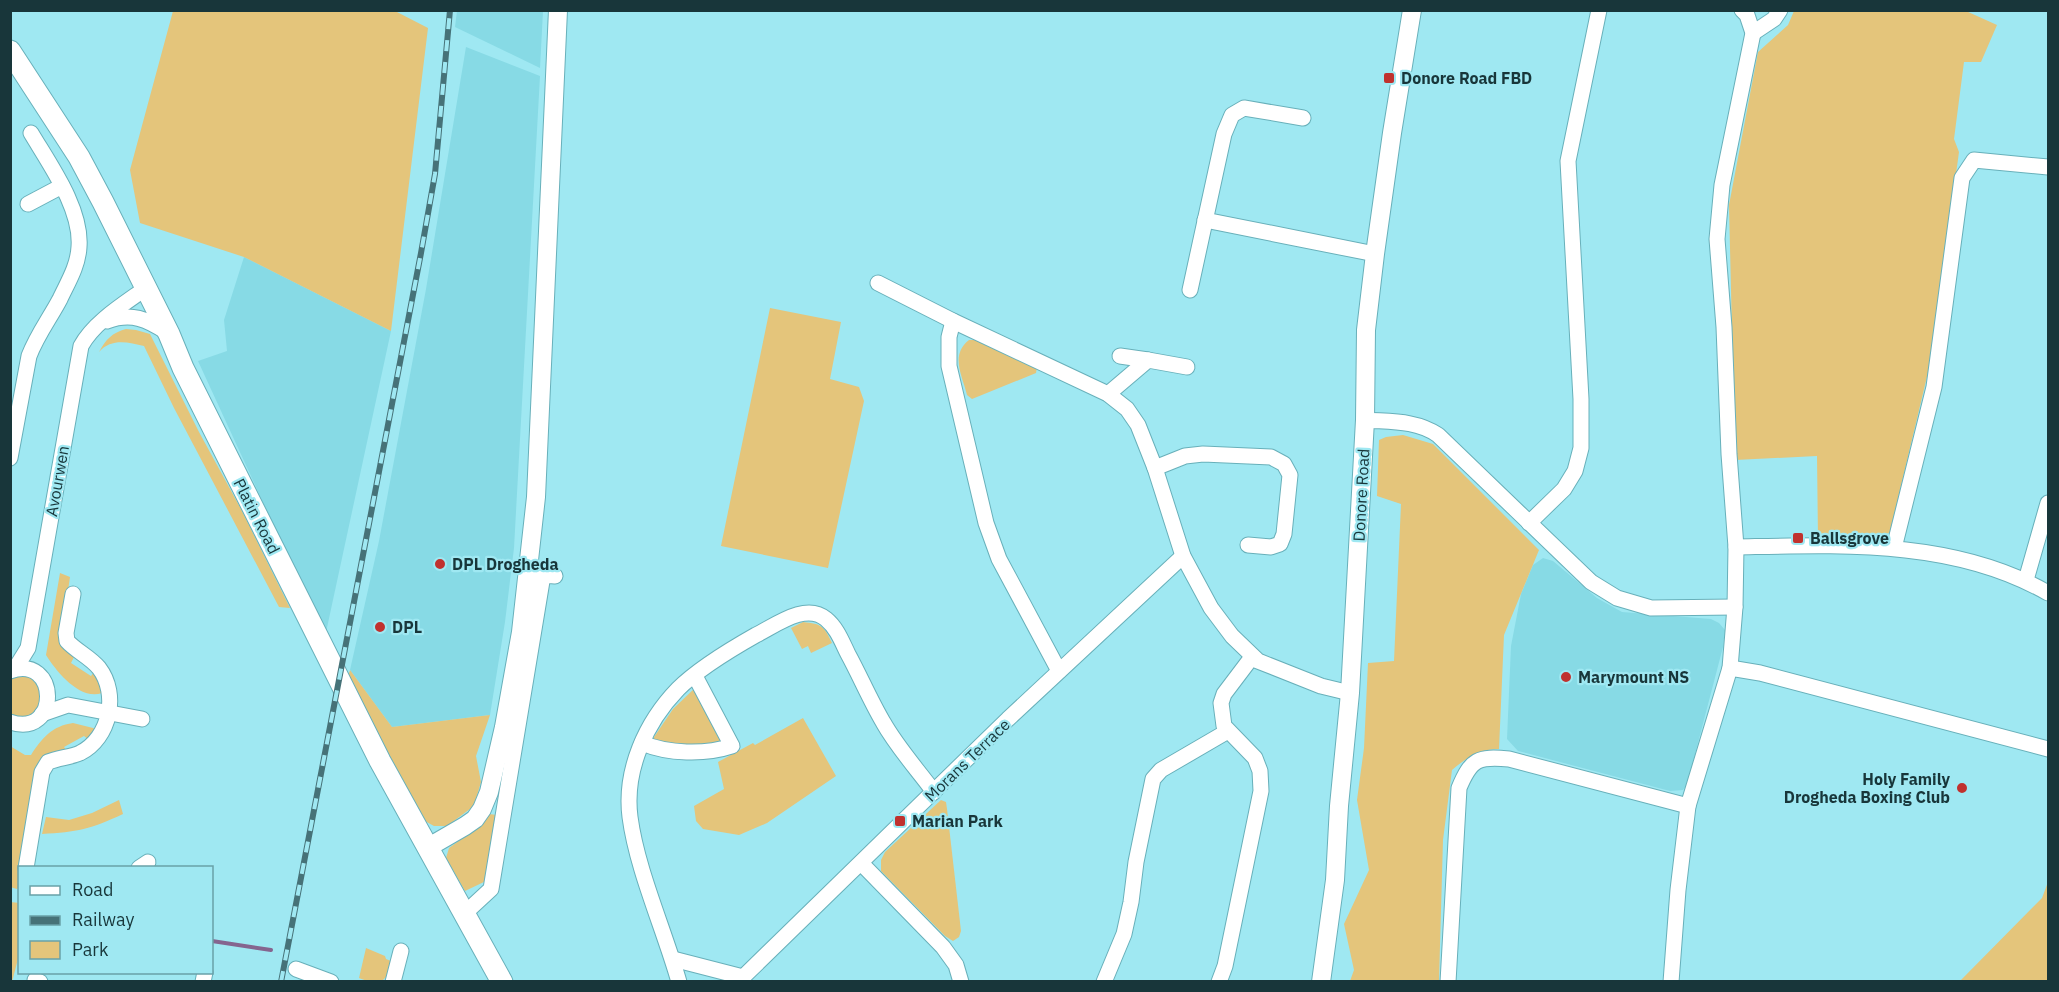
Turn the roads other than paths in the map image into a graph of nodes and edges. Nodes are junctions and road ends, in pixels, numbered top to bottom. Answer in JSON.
{"nodes":[{"id":1,"x":558,"y":10,"type":"edge"},
{"id":2,"x":1412,"y":10,"type":"edge"},
{"id":3,"x":1599,"y":10,"type":"edge"},
{"id":4,"x":1742,"y":10,"type":"edge"},
{"id":5,"x":1780,"y":10,"type":"edge"},
{"id":6,"x":1753,"y":33,"type":"junction"},
{"id":7,"x":10,"y":51,"type":"edge"},
{"id":8,"x":1303,"y":118,"type":"dead end"},
{"id":9,"x":31,"y":133,"type":"dead end"},
{"id":10,"x":2049,"y":167,"type":"edge"},
{"id":11,"x":62,"y":186,"type":"junction"},
{"id":12,"x":28,"y":204,"type":"dead end"},
{"id":13,"x":1205,"y":220,"type":"junction"},
{"id":14,"x":1374,"y":254,"type":"junction"},
{"id":15,"x":878,"y":283,"type":"dead end"},
{"id":16,"x":146,"y":288,"type":"junction"},
{"id":17,"x":1190,"y":290,"type":"dead end"},
{"id":18,"x":953,"y":321,"type":"junction"},
{"id":19,"x":101,"y":322,"type":"junction"},
{"id":20,"x":169,"y":334,"type":"junction"},
{"id":21,"x":1120,"y":356,"type":"dead end"},
{"id":22,"x":1148,"y":360,"type":"junction"},
{"id":23,"x":1187,"y":367,"type":"dead end"},
{"id":24,"x":1108,"y":393,"type":"junction"},
{"id":25,"x":1365,"y":420,"type":"junction"},
{"id":26,"x":10,"y":458,"type":"edge"},
{"id":27,"x":1155,"y":468,"type":"junction"},
{"id":28,"x":2049,"y":502,"type":"edge"},
{"id":29,"x":1529,"y":523,"type":"junction"},
{"id":30,"x":1248,"y":544,"type":"dead end"},
{"id":31,"x":1736,"y":548,"type":"junction"},
{"id":32,"x":1894,"y":548,"type":"junction"},
{"id":33,"x":1183,"y":556,"type":"junction"},
{"id":34,"x":555,"y":576,"type":"dead end"},
{"id":35,"x":2026,"y":580,"type":"junction"},
{"id":36,"x":2049,"y":593,"type":"edge"},
{"id":37,"x":74,"y":594,"type":"dead end"},
{"id":38,"x":1735,"y":607,"type":"junction"},
{"id":39,"x":28,"y":648,"type":"junction"},
{"id":40,"x":1252,"y":657,"type":"junction"},
{"id":41,"x":1730,"y":668,"type":"junction"},
{"id":42,"x":13,"y":670,"type":"edge"},
{"id":43,"x":1059,"y":671,"type":"junction"},
{"id":44,"x":36,"y":673,"type":"junction"},
{"id":45,"x":695,"y":676,"type":"junction"},
{"id":46,"x":47,"y":688,"type":"junction"},
{"id":47,"x":1350,"y":693,"type":"junction"},
{"id":48,"x":68,"y":705,"type":"junction"},
{"id":49,"x":109,"y":713,"type":"junction"},
{"id":50,"x":42,"y":714,"type":"junction"},
{"id":51,"x":142,"y":719,"type":"dead end"},
{"id":52,"x":10,"y":722,"type":"edge"},
{"id":53,"x":511,"y":728,"type":"junction"},
{"id":54,"x":1228,"y":731,"type":"junction"},
{"id":55,"x":642,"y":743,"type":"junction"},
{"id":56,"x":2049,"y":749,"type":"edge"},
{"id":57,"x":934,"y":792,"type":"junction"},
{"id":58,"x":1688,"y":806,"type":"junction"},
{"id":59,"x":427,"y":848,"type":"junction"},
{"id":60,"x":861,"y":863,"type":"junction"},
{"id":61,"x":27,"y":866,"type":"edge"},
{"id":62,"x":464,"y":914,"type":"junction"},
{"id":63,"x":401,"y":951,"type":"dead end"},
{"id":64,"x":673,"y":959,"type":"junction"},
{"id":65,"x":296,"y":969,"type":"dead end"},
{"id":66,"x":740,"y":979,"type":"edge"},
{"id":67,"x":331,"y":981,"type":"edge"},
{"id":68,"x":393,"y":981,"type":"edge"},
{"id":69,"x":502,"y":981,"type":"edge"},
{"id":70,"x":679,"y":981,"type":"edge"},
{"id":71,"x":961,"y":981,"type":"edge"},
{"id":72,"x":1104,"y":981,"type":"edge"},
{"id":73,"x":1219,"y":981,"type":"edge"},
{"id":74,"x":1321,"y":981,"type":"edge"},
{"id":75,"x":1448,"y":981,"type":"edge"},
{"id":76,"x":1671,"y":981,"type":"edge"}],
"edges":[{"from":1,"to":53,"type":"street"},
{"from":2,"to":14,"type":"street","name":"Donore Road"},
{"from":3,"to":29,"type":"street"},
{"from":4,"to":6,"type":"street"},
{"from":5,"to":6,"type":"street"},
{"from":6,"to":31,"type":"street"},
{"from":7,"to":16,"type":"main road","name":"Platin Road"},
{"from":8,"to":13,"type":"street"},
{"from":9,"to":11,"type":"street"},
{"from":10,"to":32,"type":"street"},
{"from":11,"to":12,"type":"street"},
{"from":11,"to":26,"type":"street"},
{"from":13,"to":14,"type":"street"},
{"from":13,"to":17,"type":"street"},
{"from":14,"to":25,"type":"street","name":"Donore Road"},
{"from":15,"to":18,"type":"street"},
{"from":16,"to":19,"type":"street","name":"Avourwen"},
{"from":16,"to":20,"type":"main road","name":"Platin Road"},
{"from":18,"to":24,"type":"street"},
{"from":18,"to":43,"type":"street"},
{"from":19,"to":20,"type":"street"},
{"from":19,"to":39,"type":"street","name":"Avourwen"},
{"from":20,"to":59,"type":"main road","name":"Platin Road"},
{"from":21,"to":22,"type":"street"},
{"from":22,"to":23,"type":"street"},
{"from":22,"to":24,"type":"street"},
{"from":24,"to":27,"type":"street"},
{"from":25,"to":29,"type":"street"},
{"from":25,"to":47,"type":"street","name":"Donore Road"},
{"from":27,"to":30,"type":"street"},
{"from":27,"to":33,"type":"street"},
{"from":28,"to":35,"type":"street"},
{"from":29,"to":38,"type":"street"},
{"from":31,"to":32,"type":"street"},
{"from":31,"to":38,"type":"street"},
{"from":32,"to":35,"type":"street"},
{"from":33,"to":40,"type":"street"},
{"from":33,"to":43,"type":"street","name":"Morans Terrace"},
{"from":34,"to":53,"type":"street"},
{"from":35,"to":36,"type":"street"},
{"from":37,"to":49,"type":"street"},
{"from":38,"to":41,"type":"street"},
{"from":39,"to":42,"type":"street","name":"Avourwen"},
{"from":39,"to":44,"type":"street","name":"Avourwen"},
{"from":40,"to":47,"type":"street"},
{"from":40,"to":54,"type":"street"},
{"from":41,"to":56,"type":"street"},
{"from":41,"to":58,"type":"street"},
{"from":42,"to":44,"type":"street","name":"Avourwen"},
{"from":43,"to":57,"type":"street","name":"Morans Terrace"},
{"from":44,"to":46,"type":"street","name":"Avourwen"},
{"from":45,"to":55,"type":"street"},
{"from":45,"to":55,"type":"street"},
{"from":45,"to":57,"type":"street"},
{"from":46,"to":48,"type":"street","name":"Avourwen"},
{"from":46,"to":50,"type":"street"},
{"from":47,"to":74,"type":"street","name":"Donore Road"},
{"from":48,"to":49,"type":"street"},
{"from":48,"to":50,"type":"street"},
{"from":49,"to":51,"type":"street"},
{"from":49,"to":61,"type":"street"},
{"from":50,"to":52,"type":"street"},
{"from":53,"to":59,"type":"street"},
{"from":53,"to":62,"type":"street"},
{"from":54,"to":72,"type":"street"},
{"from":54,"to":73,"type":"street"},
{"from":55,"to":64,"type":"street"},
{"from":57,"to":60,"type":"street","name":"Morans Terrace"},
{"from":58,"to":75,"type":"street"},
{"from":58,"to":76,"type":"street"},
{"from":59,"to":62,"type":"main road","name":"Platin Road"},
{"from":60,"to":66,"type":"street","name":"Morans Terrace"},
{"from":60,"to":71,"type":"street"},
{"from":62,"to":69,"type":"main road","name":"Platin Road"},
{"from":63,"to":68,"type":"street"},
{"from":64,"to":66,"type":"street"},
{"from":64,"to":70,"type":"street"},
{"from":65,"to":67,"type":"street"}]}
